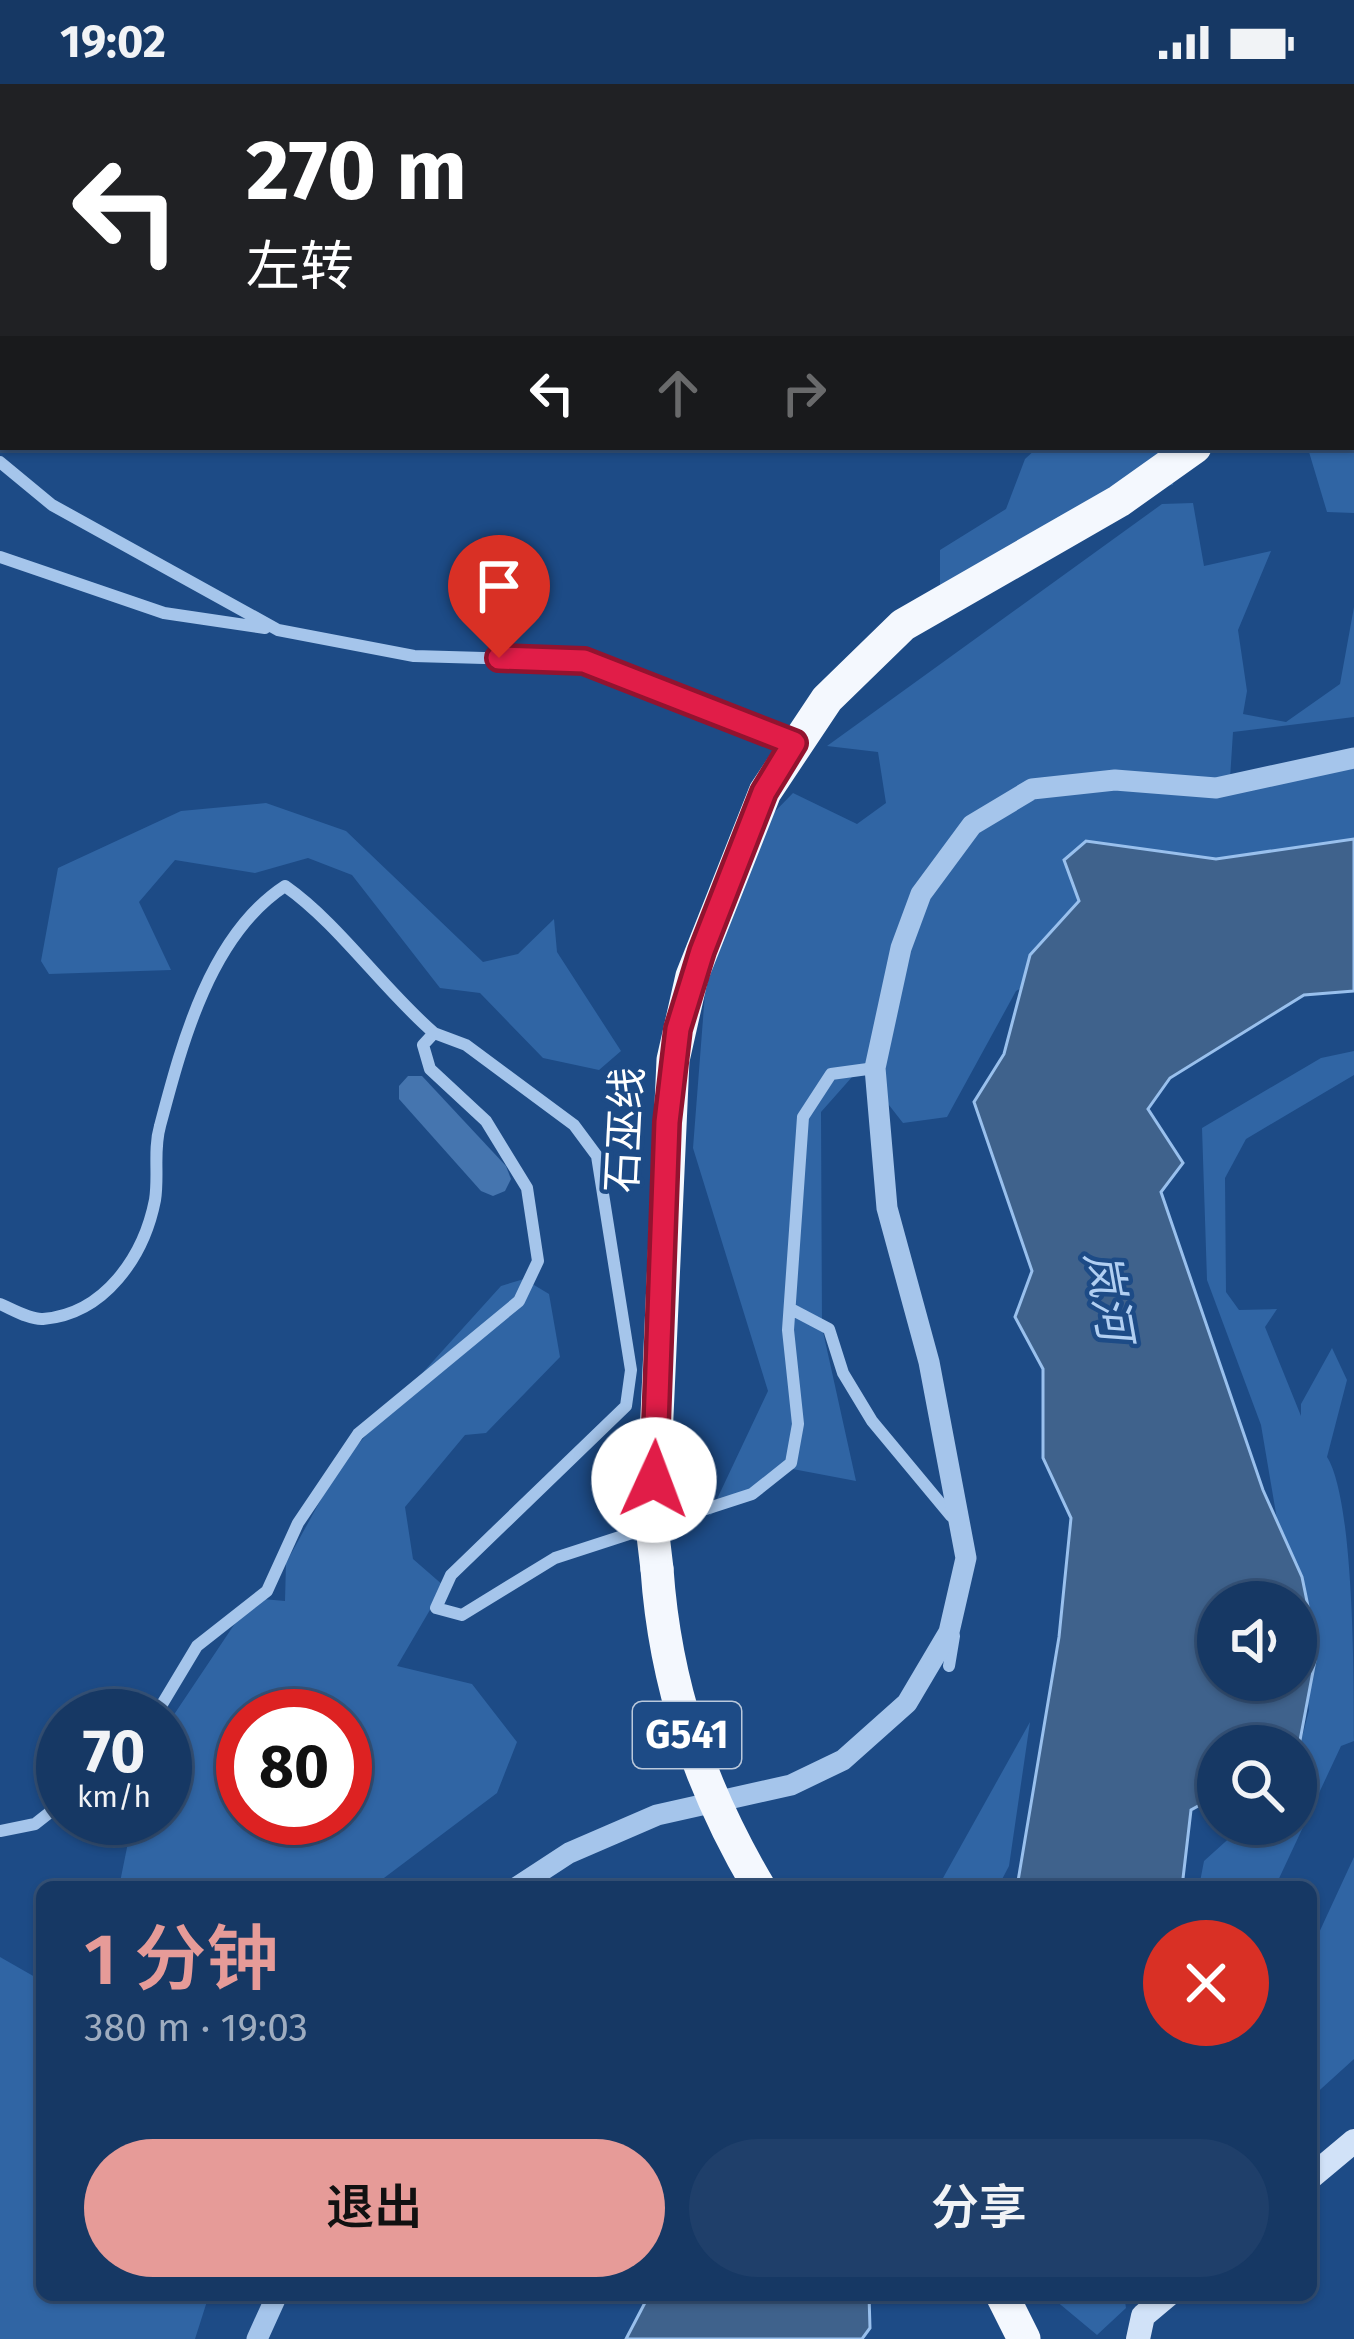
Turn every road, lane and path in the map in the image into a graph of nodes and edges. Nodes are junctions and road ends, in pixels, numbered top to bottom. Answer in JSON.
{"nodes":[{"id":1,"x":1192,"y":450,"type":"edge"},
{"id":2,"x":0,"y":462,"type":"edge"},
{"id":3,"x":0,"y":557,"type":"edge"},
{"id":4,"x":278,"y":630,"type":"junction"},
{"id":5,"x":794,"y":743,"type":"junction"},
{"id":6,"x":1354,"y":758,"type":"edge"},
{"id":7,"x":434,"y":1033,"type":"junction"},
{"id":8,"x":875,"y":1068,"type":"junction"},
{"id":9,"x":0,"y":1304,"type":"edge"},
{"id":10,"x":791,"y":1310,"type":"junction"},
{"id":11,"x":652,"y":1527,"type":"junction"},
{"id":12,"x":949,"y":1666,"type":"dead end"},
{"id":13,"x":171,"y":1689,"type":"edge"},
{"id":14,"x":36,"y":1823,"type":"edge"},
{"id":15,"x":0,"y":1831,"type":"edge"},
{"id":16,"x":527,"y":1881,"type":"edge"},
{"id":17,"x":756,"y":1881,"type":"edge"},
{"id":18,"x":1354,"y":2141,"type":"edge"},
{"id":19,"x":1317,"y":2172,"type":"edge"},
{"id":20,"x":274,"y":2301,"type":"edge"},
{"id":21,"x":1161,"y":2301,"type":"edge"},
{"id":22,"x":257,"y":2339,"type":"edge"},
{"id":23,"x":1138,"y":2339,"type":"edge"}],
"edges":[{"from":1,"to":5,"type":"highway","name":"石巫线","number":"G541"},
{"from":2,"to":4,"type":"street"},
{"from":3,"to":4,"type":"street"},
{"from":4,"to":5,"type":"street"},
{"from":5,"to":11,"type":"highway","name":"石巫线","number":"G541"},
{"from":6,"to":8,"type":"street"},
{"from":7,"to":9,"type":"street"},
{"from":7,"to":11,"type":"street"},
{"from":7,"to":13,"type":"street"},
{"from":8,"to":10,"type":"street"},
{"from":8,"to":16,"type":"street"},
{"from":10,"to":11,"type":"street"},
{"from":10,"to":12,"type":"street"},
{"from":11,"to":17,"type":"highway","name":"石巫线","number":"G541","bridge":true},
{"from":14,"to":15,"type":"street"},
{"from":18,"to":19,"type":"main road"},
{"from":20,"to":22,"type":"street"},
{"from":21,"to":23,"type":"main road"}]}
